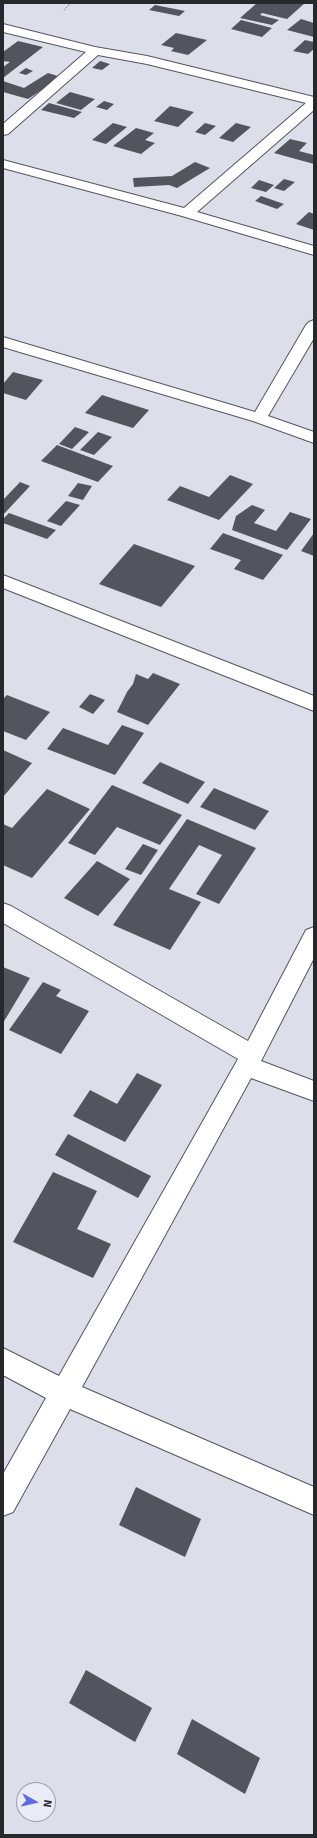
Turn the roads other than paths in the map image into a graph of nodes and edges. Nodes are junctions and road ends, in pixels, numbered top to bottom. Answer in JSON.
{"nodes":[{"id":1,"x":3,"y":28,"type":"edge"},
{"id":2,"x":95,"y":51,"type":"junction"},
{"id":3,"x":314,"y":102,"type":"edge"},
{"id":4,"x":3,"y":131,"type":"edge"},
{"id":5,"x":3,"y":164,"type":"edge"},
{"id":6,"x":188,"y":213,"type":"junction"},
{"id":7,"x":314,"y":251,"type":"edge"},
{"id":8,"x":314,"y":325,"type":"edge"},
{"id":9,"x":3,"y":342,"type":"edge"},
{"id":10,"x":259,"y":418,"type":"junction"},
{"id":11,"x":314,"y":438,"type":"edge"},
{"id":12,"x":3,"y":581,"type":"edge"},
{"id":13,"x":314,"y":704,"type":"edge"},
{"id":14,"x":3,"y":912,"type":"edge"},
{"id":15,"x":314,"y":936,"type":"edge"},
{"id":16,"x":249,"y":1060,"type":"junction"},
{"id":17,"x":314,"y":1091,"type":"edge"},
{"id":18,"x":3,"y":1361,"type":"edge"},
{"id":19,"x":64,"y":1393,"type":"junction"},
{"id":20,"x":314,"y":1500,"type":"edge"},
{"id":21,"x":3,"y":1502,"type":"edge"}],
"edges":[{"from":1,"to":2,"type":"street"},
{"from":2,"to":3,"type":"street"},
{"from":2,"to":4,"type":"street"},
{"from":3,"to":6,"type":"street"},
{"from":5,"to":6,"type":"street"},
{"from":6,"to":7,"type":"street"},
{"from":8,"to":10,"type":"street"},
{"from":9,"to":10,"type":"street"},
{"from":10,"to":11,"type":"street"},
{"from":12,"to":13,"type":"street"},
{"from":14,"to":16,"type":"street"},
{"from":15,"to":16,"type":"street"},
{"from":16,"to":17,"type":"street"},
{"from":16,"to":19,"type":"street"},
{"from":18,"to":19,"type":"street"},
{"from":19,"to":20,"type":"street"},
{"from":19,"to":21,"type":"street"}]}
